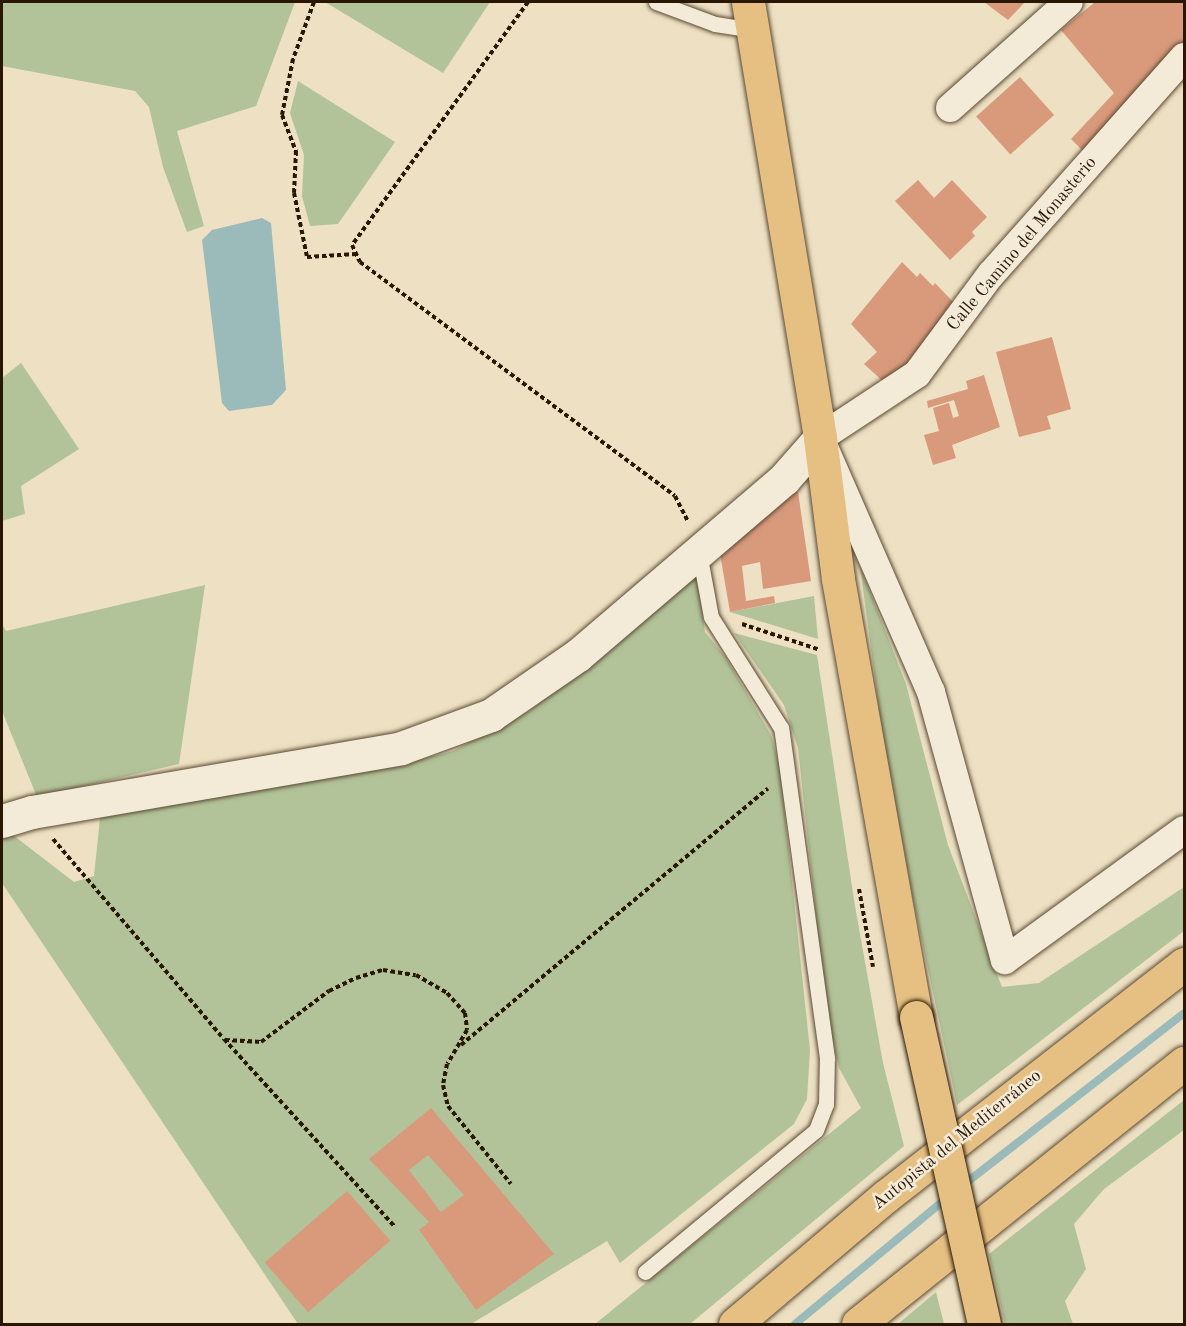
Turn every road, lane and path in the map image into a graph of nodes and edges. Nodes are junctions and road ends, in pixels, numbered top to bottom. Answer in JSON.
{"nodes":[{"id":1,"x":314,"y":2,"type":"edge"},
{"id":2,"x":528,"y":2,"type":"edge"},
{"id":3,"x":656,"y":2,"type":"edge"},
{"id":4,"x":1069,"y":2,"type":"edge"},
{"id":5,"x":750,"y":16,"type":"edge"},
{"id":6,"x":1185,"y":57,"type":"edge"},
{"id":7,"x":950,"y":108,"type":"dead end"},
{"id":8,"x":356,"y":254,"type":"junction"},
{"id":9,"x":820,"y":438,"type":"junction"},
{"id":10,"x":699,"y":552,"type":"junction"},
{"id":11,"x":738,"y":622,"type":"dead end"},
{"id":12,"x":824,"y":651,"type":"dead end"},
{"id":13,"x":789,"y":770,"type":"junction"},
{"id":14,"x":17,"y":817,"type":"edge"},
{"id":15,"x":1185,"y":830,"type":"edge"},
{"id":16,"x":859,"y":885,"type":"dead end"},
{"id":17,"x":1185,"y":964,"type":"edge"},
{"id":18,"x":875,"y":975,"type":"dead end"},
{"id":19,"x":224,"y":1039,"type":"junction"},
{"id":20,"x":460,"y":1046,"type":"junction"},
{"id":21,"x":1185,"y":1063,"type":"edge"},
{"id":22,"x":511,"y":1184,"type":"dead end"},
{"id":23,"x":394,"y":1226,"type":"dead end"},
{"id":24,"x":645,"y":1272,"type":"dead end"},
{"id":25,"x":735,"y":1324,"type":"edge"},
{"id":26,"x":858,"y":1324,"type":"edge"},
{"id":27,"x":984,"y":1324,"type":"edge"}],
"edges":[{"from":1,"to":8,"type":"path"},
{"from":2,"to":8,"type":"path"},
{"from":3,"to":5,"type":"lane"},
{"from":4,"to":7,"type":"street"},
{"from":5,"to":9,"type":"main road"},
{"from":6,"to":9,"type":"street","name":"Calle Camino del Monasterio"},
{"from":8,"to":10,"type":"path"},
{"from":9,"to":10,"type":"main road"},
{"from":9,"to":15,"type":"street"},
{"from":9,"to":27,"type":"main road","bridge":true},
{"from":10,"to":13,"type":"lane"},
{"from":10,"to":14,"type":"main road"},
{"from":11,"to":12,"type":"path"},
{"from":13,"to":20,"type":"path"},
{"from":13,"to":24,"type":"lane"},
{"from":14,"to":19,"type":"path"},
{"from":16,"to":18,"type":"path"},
{"from":17,"to":25,"type":"main road","name":"Autopista del Mediterráneo"},
{"from":19,"to":20,"type":"path"},
{"from":19,"to":23,"type":"path"},
{"from":20,"to":22,"type":"path"},
{"from":21,"to":26,"type":"main road"}]}
